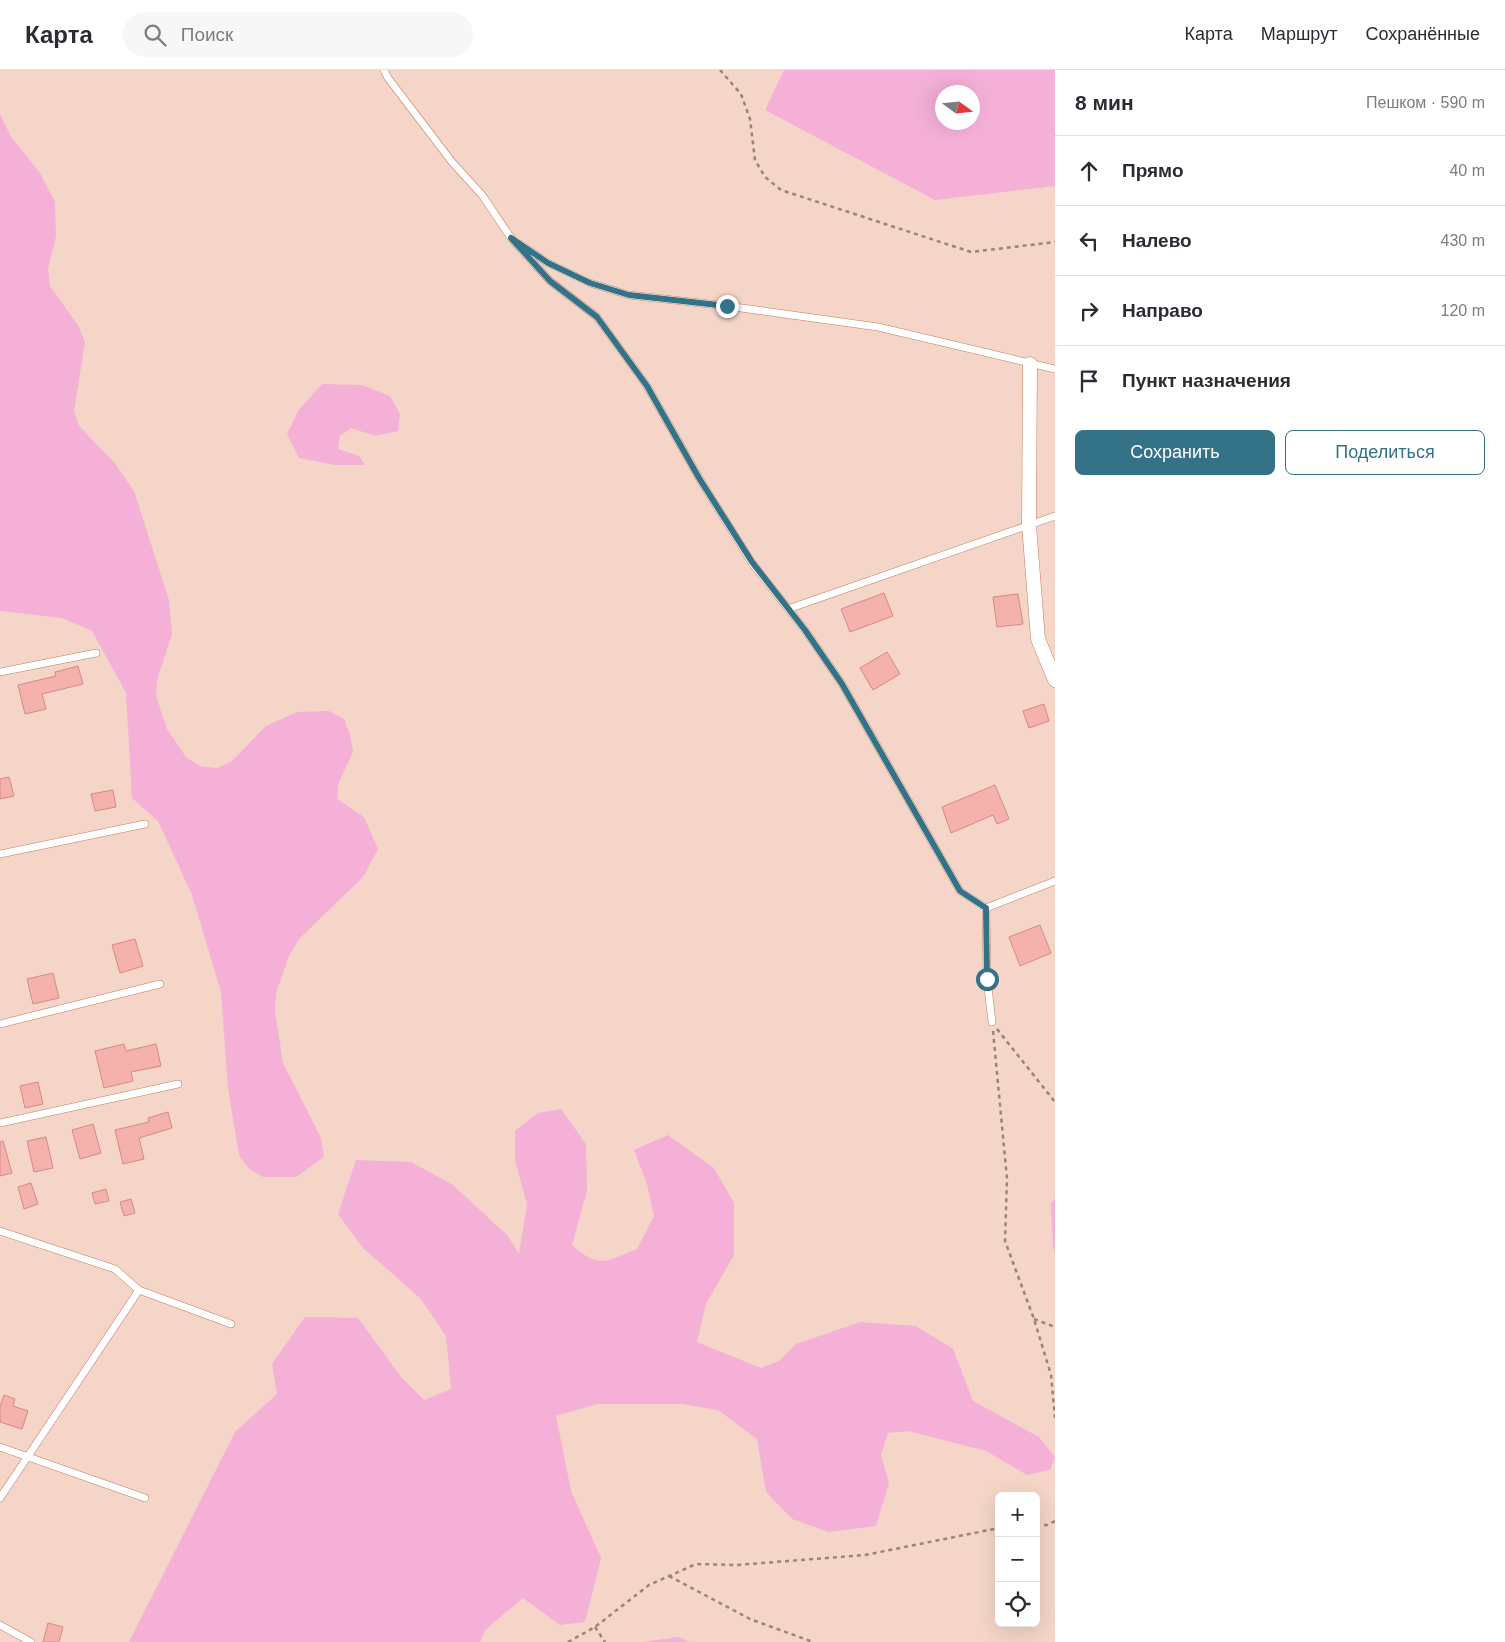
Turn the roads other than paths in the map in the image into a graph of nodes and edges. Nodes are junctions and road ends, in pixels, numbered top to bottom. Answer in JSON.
{"nodes":[{"id":1,"x":384,"y":70,"type":"edge"},
{"id":2,"x":511,"y":238,"type":"junction"},
{"id":3,"x":1030,"y":364,"type":"junction"},
{"id":4,"x":1055,"y":370,"type":"edge"},
{"id":5,"x":1055,"y":516,"type":"edge"},
{"id":6,"x":1029,"y":525,"type":"junction"},
{"id":7,"x":788,"y":609,"type":"junction"},
{"id":8,"x":96,"y":653,"type":"dead end"},
{"id":9,"x":0,"y":672,"type":"edge"},
{"id":10,"x":1055,"y":680,"type":"edge"},
{"id":11,"x":145,"y":824,"type":"dead end"},
{"id":12,"x":0,"y":854,"type":"edge"},
{"id":13,"x":1055,"y":881,"type":"edge"},
{"id":14,"x":986,"y":908,"type":"junction"},
{"id":15,"x":160,"y":984,"type":"dead end"},
{"id":16,"x":992,"y":1022,"type":"road end"},
{"id":17,"x":0,"y":1024,"type":"edge"},
{"id":18,"x":178,"y":1084,"type":"dead end"},
{"id":19,"x":0,"y":1123,"type":"edge"},
{"id":20,"x":0,"y":1231,"type":"edge"},
{"id":21,"x":139,"y":1290,"type":"junction"},
{"id":22,"x":231,"y":1324,"type":"dead end"},
{"id":23,"x":0,"y":1447,"type":"edge"},
{"id":24,"x":28,"y":1457,"type":"junction"},
{"id":25,"x":0,"y":1498,"type":"edge"},
{"id":26,"x":145,"y":1498,"type":"dead end"},
{"id":27,"x":0,"y":1625,"type":"edge"},
{"id":28,"x":31,"y":1642,"type":"edge"}],
"edges":[{"from":1,"to":2,"type":"lane"},
{"from":2,"to":3,"type":"lane"},
{"from":2,"to":7,"type":"lane"},
{"from":3,"to":4,"type":"lane"},
{"from":3,"to":6,"type":"street"},
{"from":5,"to":6,"type":"lane"},
{"from":6,"to":7,"type":"lane"},
{"from":6,"to":10,"type":"street"},
{"from":7,"to":14,"type":"lane"},
{"from":8,"to":9,"type":"lane"},
{"from":11,"to":12,"type":"lane"},
{"from":13,"to":14,"type":"lane"},
{"from":14,"to":16,"type":"lane"},
{"from":15,"to":17,"type":"lane"},
{"from":18,"to":19,"type":"lane"},
{"from":20,"to":21,"type":"lane"},
{"from":21,"to":22,"type":"lane"},
{"from":21,"to":24,"type":"lane"},
{"from":23,"to":24,"type":"lane"},
{"from":24,"to":25,"type":"lane"},
{"from":24,"to":26,"type":"lane"},
{"from":27,"to":28,"type":"lane"}]}
